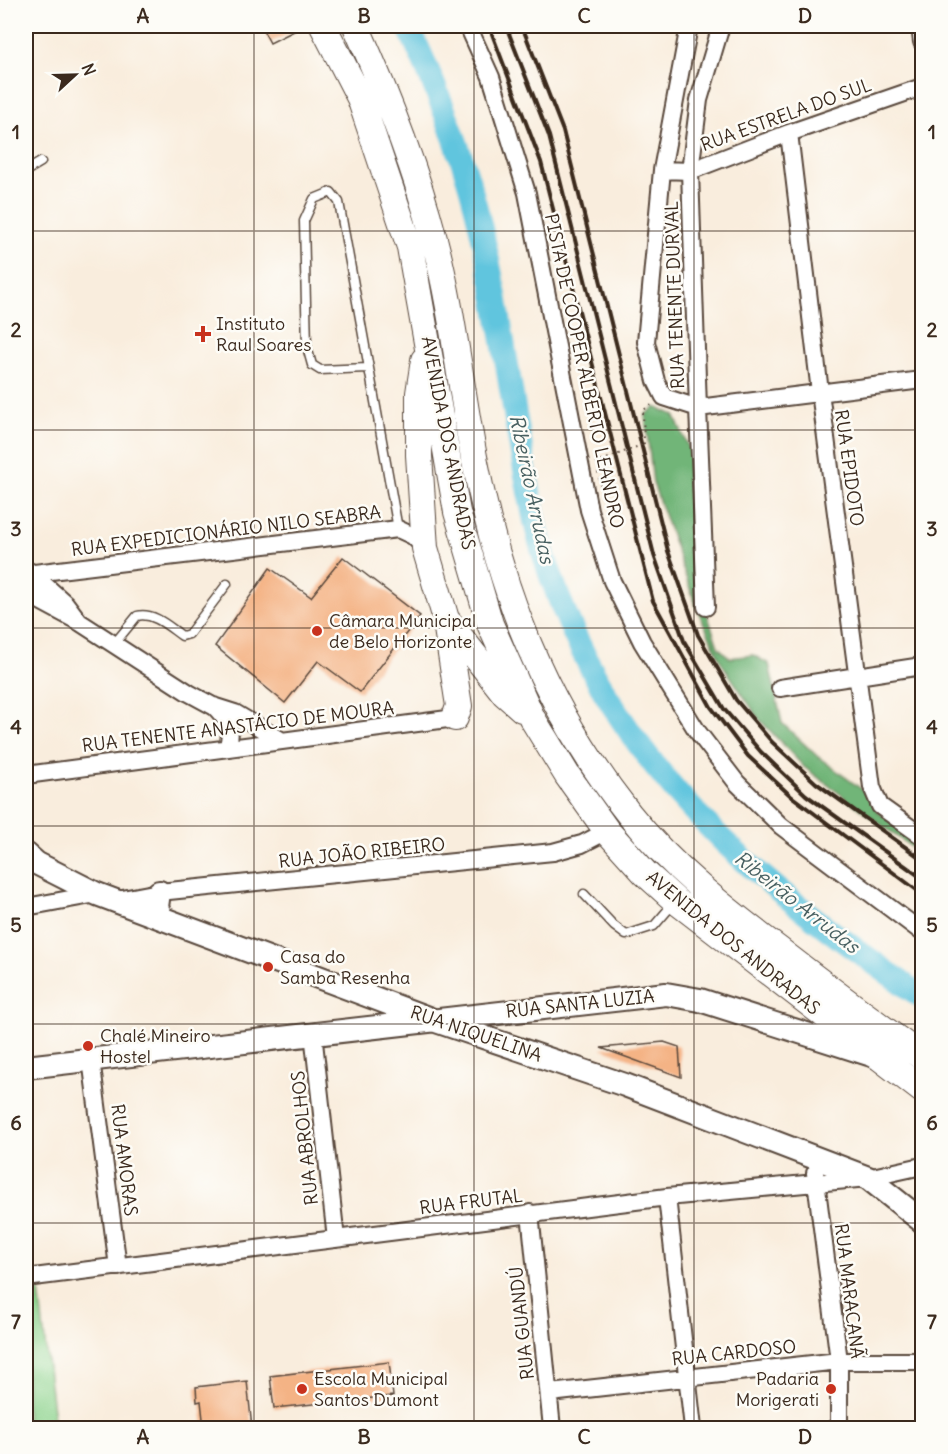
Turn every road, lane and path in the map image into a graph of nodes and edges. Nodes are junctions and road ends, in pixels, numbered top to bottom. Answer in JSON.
{"nodes":[{"id":1,"x":323,"y":26,"type":"edge"},
{"id":2,"x":356,"y":26,"type":"edge"},
{"id":3,"x":468,"y":26,"type":"edge"},
{"id":4,"x":689,"y":26,"type":"edge"},
{"id":5,"x":721,"y":26,"type":"edge"},
{"id":6,"x":920,"y":26,"type":"edge"},
{"id":7,"x":922,"y":42,"type":"edge"},
{"id":8,"x":922,"y":87,"type":"edge"},
{"id":9,"x":789,"y":133,"type":"junction"},
{"id":10,"x":41,"y":162,"type":"dead end"},
{"id":11,"x":662,"y":170,"type":"junction"},
{"id":12,"x":26,"y":171,"type":"edge"},
{"id":13,"x":690,"y":171,"type":"junction"},
{"id":14,"x":427,"y":339,"type":"junction"},
{"id":15,"x":367,"y":368,"type":"junction"},
{"id":16,"x":922,"y":380,"type":"edge"},
{"id":17,"x":820,"y":392,"type":"junction"},
{"id":18,"x":664,"y":397,"type":"junction"},
{"id":19,"x":698,"y":408,"type":"junction"},
{"id":20,"x":604,"y":497,"type":"dead end"},
{"id":21,"x":398,"y":529,"type":"junction"},
{"id":22,"x":425,"y":548,"type":"junction"},
{"id":23,"x":29,"y":572,"type":"edge"},
{"id":24,"x":227,"y":584,"type":"dead end"},
{"id":25,"x":26,"y":589,"type":"edge"},
{"id":26,"x":706,"y":607,"type":"dead end"},
{"id":27,"x":446,"y":619,"type":"junction"},
{"id":28,"x":81,"y":623,"type":"junction"},
{"id":29,"x":114,"y":644,"type":"junction"},
{"id":30,"x":922,"y":666,"type":"edge"},
{"id":31,"x":858,"y":676,"type":"junction"},
{"id":32,"x":780,"y":688,"type":"dead end"},
{"id":33,"x":213,"y":706,"type":"junction"},
{"id":34,"x":531,"y":717,"type":"junction"},
{"id":35,"x":455,"y":718,"type":"joint"},
{"id":36,"x":279,"y":739,"type":"junction"},
{"id":37,"x":228,"y":746,"type":"junction"},
{"id":38,"x":26,"y":775,"type":"edge"},
{"id":39,"x":607,"y":831,"type":"junction"},
{"id":40,"x":922,"y":836,"type":"edge"},
{"id":41,"x":26,"y":854,"type":"edge"},
{"id":42,"x":159,"y":892,"type":"junction"},
{"id":43,"x":584,"y":894,"type":"dead end"},
{"id":44,"x":107,"y":897,"type":"junction"},
{"id":45,"x":676,"y":902,"type":"junction"},
{"id":46,"x":26,"y":907,"type":"edge"},
{"id":47,"x":161,"y":917,"type":"junction"},
{"id":48,"x":922,"y":932,"type":"edge"},
{"id":49,"x":361,"y":993,"type":"junction"},
{"id":50,"x":433,"y":1020,"type":"junction"},
{"id":51,"x":361,"y":1029,"type":"junction"},
{"id":52,"x":313,"y":1033,"type":"junction"},
{"id":53,"x":876,"y":1057,"type":"junction"},
{"id":54,"x":922,"y":1057,"type":"edge"},
{"id":55,"x":91,"y":1059,"type":"junction"},
{"id":56,"x":26,"y":1066,"type":"edge"},
{"id":57,"x":922,"y":1090,"type":"edge"},
{"id":58,"x":813,"y":1158,"type":"junction"},
{"id":59,"x":922,"y":1166,"type":"edge"},
{"id":60,"x":868,"y":1178,"type":"junction"},
{"id":61,"x":815,"y":1182,"type":"junction"},
{"id":62,"x":667,"y":1197,"type":"junction"},
{"id":63,"x":530,"y":1214,"type":"junction"},
{"id":64,"x":922,"y":1221,"type":"edge"},
{"id":65,"x":336,"y":1239,"type":"junction"},
{"id":66,"x":118,"y":1267,"type":"junction"},
{"id":67,"x":26,"y":1278,"type":"edge"},
{"id":68,"x":840,"y":1361,"type":"junction"},
{"id":69,"x":922,"y":1361,"type":"edge"},
{"id":70,"x":687,"y":1377,"type":"junction"},
{"id":71,"x":550,"y":1393,"type":"junction"},
{"id":72,"x":552,"y":1428,"type":"edge"},
{"id":73,"x":693,"y":1428,"type":"edge"},
{"id":74,"x":839,"y":1428,"type":"edge"}],
"edges":[{"from":1,"to":14,"type":"main road","name":"AVENIDA DOS ANDRADAS"},
{"from":2,"to":54,"type":"main road","name":"AVENIDA DOS ANDRADAS"},
{"from":3,"to":48,"type":"street","name":"PISTA DE COOPER ALBERTO LEANDRO"},
{"from":4,"to":11,"type":"street"},
{"from":5,"to":13,"type":"street","name":"RUA TENENTE DURVAL"},
{"from":6,"to":7,"type":"street"},
{"from":8,"to":9,"type":"street","name":"RUA ESTRELA DO SUL"},
{"from":9,"to":13,"type":"street","name":"RUA ESTRELA DO SUL"},
{"from":9,"to":17,"type":"street","name":"RUA EPIDOTO"},
{"from":10,"to":12,"type":"lane"},
{"from":11,"to":13,"type":"street","name":"RUA ESTRELA DO SUL"},
{"from":11,"to":18,"type":"street"},
{"from":13,"to":19,"type":"street","name":"RUA TENENTE DURVAL"},
{"from":14,"to":22,"type":"main road"},
{"from":14,"to":34,"type":"main road","name":"AVENIDA DOS ANDRADAS"},
{"from":15,"to":15,"type":"lane"},
{"from":15,"to":21,"type":"lane"},
{"from":16,"to":17,"type":"street","name":"RUA TENENTE DURVAL"},
{"from":17,"to":19,"type":"street","name":"RUA TENENTE DURVAL"},
{"from":17,"to":31,"type":"street","name":"RUA EPIDOTO"},
{"from":18,"to":19,"type":"street"},
{"from":18,"to":20,"type":"path","bridge":true},
{"from":19,"to":26,"type":"street"},
{"from":21,"to":22,"type":"street","name":"RUA EXPEDICIONÁRIO NILO SEABRA"},
{"from":21,"to":23,"type":"street","name":"RUA EXPEDICIONÁRIO NILO SEABRA"},
{"from":22,"to":27,"type":"main road"},
{"from":23,"to":28,"type":"street"},
{"from":24,"to":29,"type":"lane"},
{"from":25,"to":28,"type":"street"},
{"from":27,"to":34,"type":"main road"},
{"from":27,"to":35,"type":"main road"},
{"from":28,"to":29,"type":"street"},
{"from":29,"to":33,"type":"street"},
{"from":30,"to":31,"type":"street"},
{"from":31,"to":32,"type":"street"},
{"from":31,"to":40,"type":"street","name":"RUA EPIDOTO"},
{"from":33,"to":36,"type":"street"},
{"from":33,"to":37,"type":"street"},
{"from":34,"to":39,"type":"main road","name":"AVENIDA DOS ANDRADAS"},
{"from":35,"to":36,"type":"street","name":"RUA TENENTE ANASTÁCIO DE MOURA"},
{"from":36,"to":37,"type":"street","name":"RUA TENENTE ANASTÁCIO DE MOURA"},
{"from":37,"to":38,"type":"street","name":"RUA TENENTE ANASTÁCIO DE MOURA"},
{"from":39,"to":42,"type":"street","name":"RUA JOÃO RIBEIRO"},
{"from":39,"to":45,"type":"main road","name":"AVENIDA DOS ANDRADAS"},
{"from":41,"to":44,"type":"street","name":"RUA NIQUELINA"},
{"from":42,"to":44,"type":"street","name":"RUA JOÃO RIBEIRO"},
{"from":42,"to":47,"type":"street"},
{"from":43,"to":45,"type":"lane"},
{"from":44,"to":46,"type":"street","name":"RUA JOÃO RIBEIRO"},
{"from":44,"to":47,"type":"street","name":"RUA NIQUELINA"},
{"from":45,"to":53,"type":"main road","name":"AVENIDA DOS ANDRADAS"},
{"from":47,"to":49,"type":"street","name":"RUA NIQUELINA"},
{"from":49,"to":50,"type":"street","name":"RUA NIQUELINA"},
{"from":49,"to":51,"type":"street"},
{"from":50,"to":51,"type":"street","name":"RUA SANTA LUZIA"},
{"from":50,"to":53,"type":"street","name":"RUA SANTA LUZIA"},
{"from":50,"to":58,"type":"street","name":"RUA NIQUELINA"},
{"from":51,"to":52,"type":"street","name":"RUA SANTA LUZIA"},
{"from":52,"to":55,"type":"street","name":"RUA SANTA LUZIA"},
{"from":52,"to":65,"type":"street","name":"RUA ABROLHOS"},
{"from":53,"to":57,"type":"main road","name":"AVENIDA DOS ANDRADAS"},
{"from":55,"to":56,"type":"street","name":"RUA SANTA LUZIA"},
{"from":55,"to":66,"type":"street","name":"RUA AMORAS"},
{"from":58,"to":60,"type":"street","name":"RUA NIQUELINA"},
{"from":58,"to":61,"type":"street","name":"RUA MARACANÃ"},
{"from":59,"to":60,"type":"street","name":"RUA FRUTAL"},
{"from":60,"to":61,"type":"street","name":"RUA FRUTAL"},
{"from":60,"to":64,"type":"street","name":"RUA NIQUELINA"},
{"from":61,"to":62,"type":"street","name":"RUA FRUTAL"},
{"from":61,"to":68,"type":"street","name":"RUA MARACANÃ"},
{"from":62,"to":63,"type":"street","name":"RUA FRUTAL"},
{"from":62,"to":70,"type":"street"},
{"from":63,"to":65,"type":"street","name":"RUA FRUTAL"},
{"from":63,"to":71,"type":"street","name":"RUA GUANDÚ"},
{"from":65,"to":66,"type":"street","name":"RUA FRUTAL"},
{"from":66,"to":67,"type":"street","name":"RUA FRUTAL"},
{"from":68,"to":69,"type":"street","name":"RUA CARDOSO"},
{"from":68,"to":70,"type":"street","name":"RUA CARDOSO"},
{"from":68,"to":74,"type":"street","name":"RUA MARACANÃ"},
{"from":70,"to":71,"type":"street","name":"RUA CARDOSO"},
{"from":70,"to":73,"type":"street"},
{"from":71,"to":72,"type":"street","name":"RUA GUANDÚ"}]}
